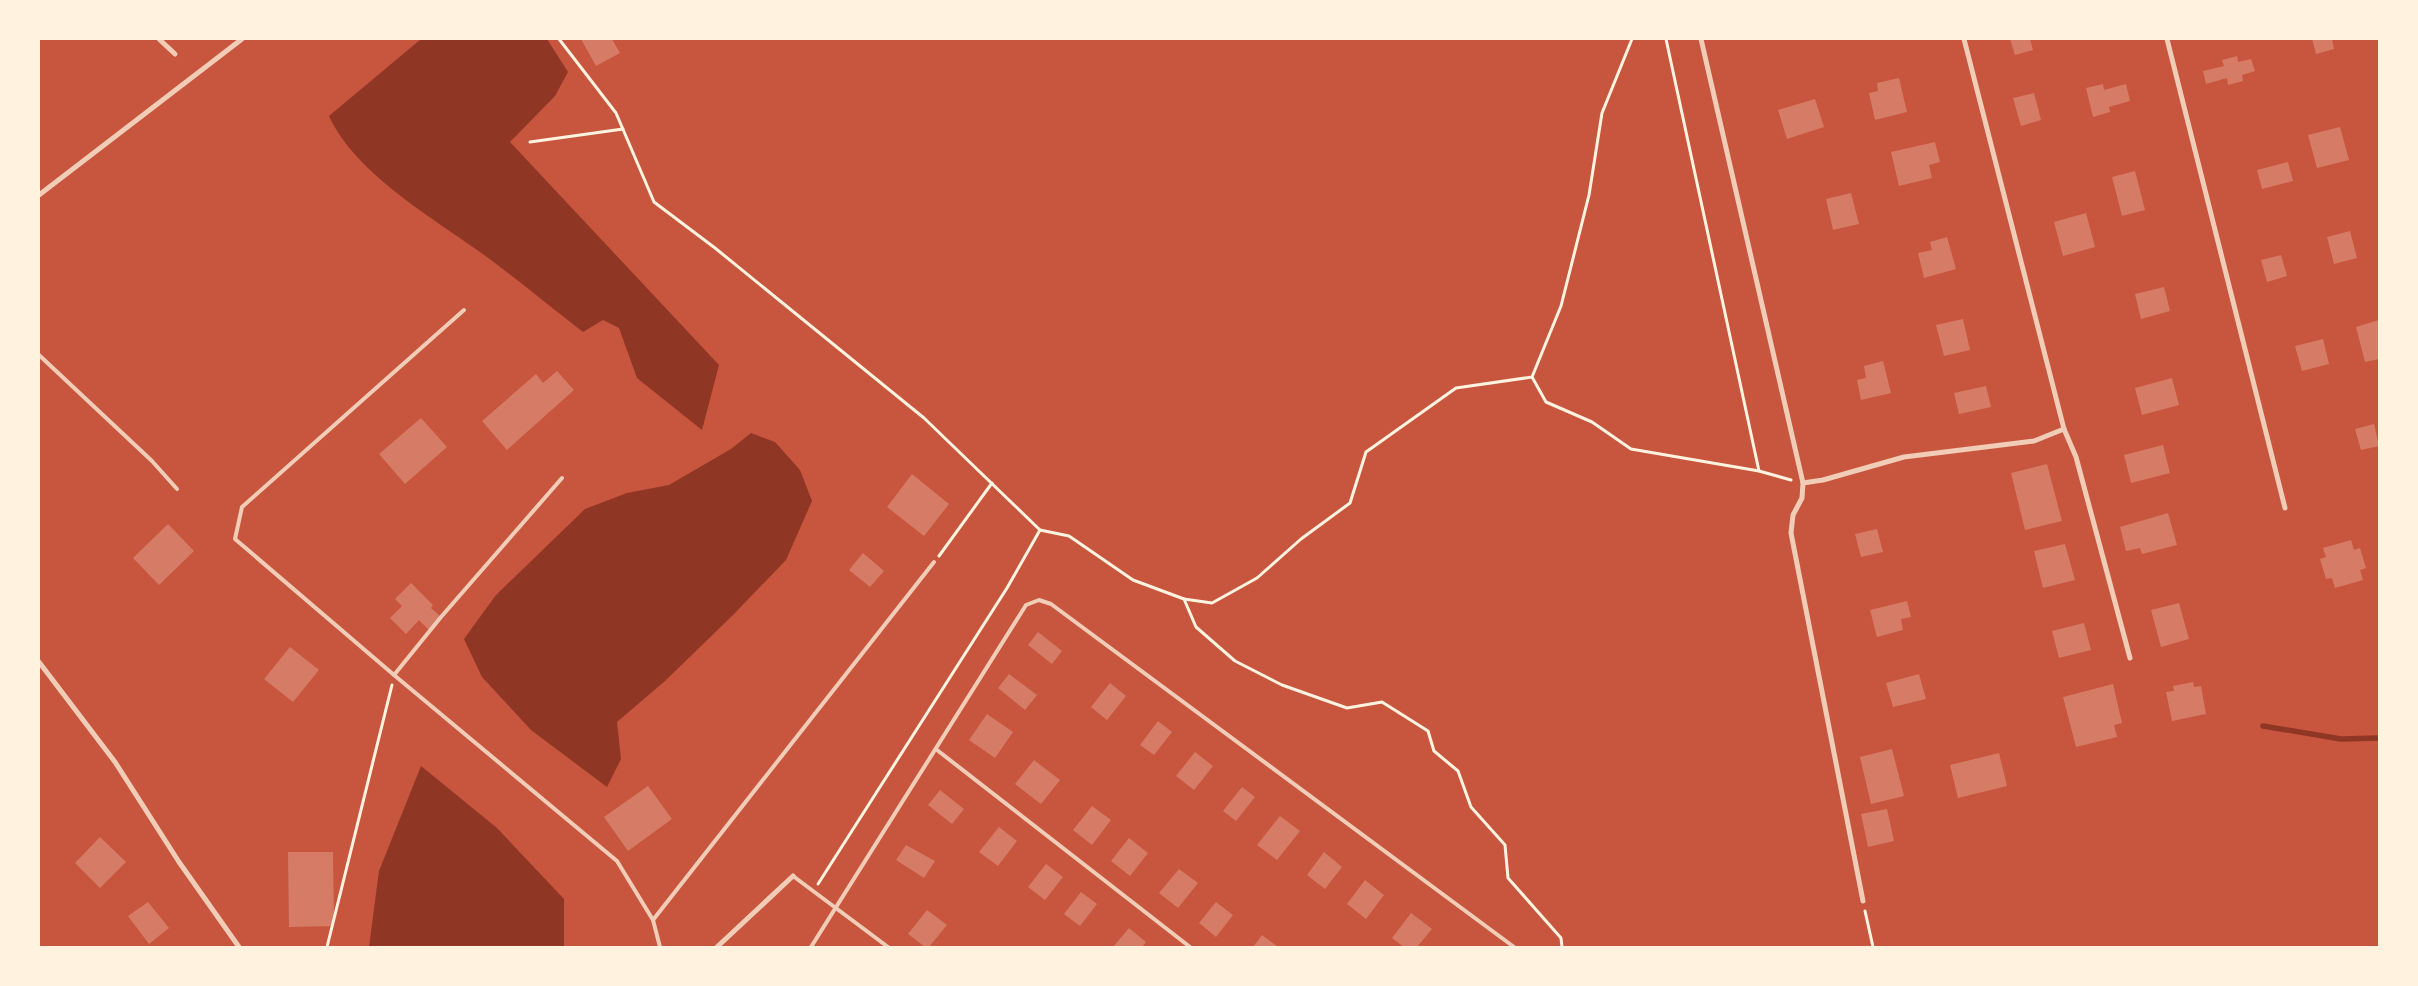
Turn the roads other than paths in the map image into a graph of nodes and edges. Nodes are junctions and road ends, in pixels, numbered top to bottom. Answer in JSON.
{"nodes":[{"id":1,"x":158,"y":39,"type":"edge"},
{"id":2,"x":242,"y":39,"type":"edge"},
{"id":3,"x":1702,"y":39,"type":"edge"},
{"id":4,"x":1964,"y":39,"type":"edge"},
{"id":5,"x":2167,"y":39,"type":"edge"},
{"id":6,"x":175,"y":54,"type":"dead end"},
{"id":7,"x":39,"y":195,"type":"edge"},
{"id":8,"x":464,"y":310,"type":"dead end"},
{"id":9,"x":39,"y":355,"type":"edge"},
{"id":10,"x":2064,"y":430,"type":"junction"},
{"id":11,"x":562,"y":478,"type":"dead end"},
{"id":12,"x":1803,"y":483,"type":"junction"},
{"id":13,"x":177,"y":489,"type":"dead end"},
{"id":14,"x":2285,"y":508,"type":"dead end"},
{"id":15,"x":934,"y":562,"type":"road end"},
{"id":16,"x":2130,"y":658,"type":"dead end"},
{"id":17,"x":39,"y":662,"type":"edge"},
{"id":18,"x":394,"y":674,"type":"junction"},
{"id":19,"x":937,"y":750,"type":"junction"},
{"id":20,"x":793,"y":876,"type":"joint"},
{"id":21,"x":1863,"y":901,"type":"road end"},
{"id":22,"x":836,"y":908,"type":"junction"},
{"id":23,"x":653,"y":920,"type":"junction"},
{"id":24,"x":239,"y":947,"type":"edge"},
{"id":25,"x":660,"y":947,"type":"edge"},
{"id":26,"x":717,"y":947,"type":"edge"},
{"id":27,"x":811,"y":947,"type":"edge"},
{"id":28,"x":888,"y":947,"type":"edge"},
{"id":29,"x":1190,"y":947,"type":"edge"},
{"id":30,"x":1514,"y":947,"type":"edge"}],
"edges":[{"from":1,"to":6,"type":"street"},
{"from":2,"to":7,"type":"street"},
{"from":3,"to":12,"type":"street"},
{"from":4,"to":10,"type":"street"},
{"from":5,"to":14,"type":"street"},
{"from":8,"to":18,"type":"lane"},
{"from":9,"to":13,"type":"lane"},
{"from":10,"to":12,"type":"street"},
{"from":10,"to":16,"type":"street"},
{"from":11,"to":18,"type":"lane"},
{"from":12,"to":21,"type":"street"},
{"from":15,"to":23,"type":"lane"},
{"from":17,"to":24,"type":"street"},
{"from":18,"to":23,"type":"lane"},
{"from":19,"to":22,"type":"lane"},
{"from":19,"to":29,"type":"lane"},
{"from":19,"to":30,"type":"lane"},
{"from":20,"to":22,"type":"lane"},
{"from":20,"to":26,"type":"street"},
{"from":22,"to":27,"type":"lane"},
{"from":22,"to":28,"type":"lane"},
{"from":23,"to":25,"type":"lane"}]}
